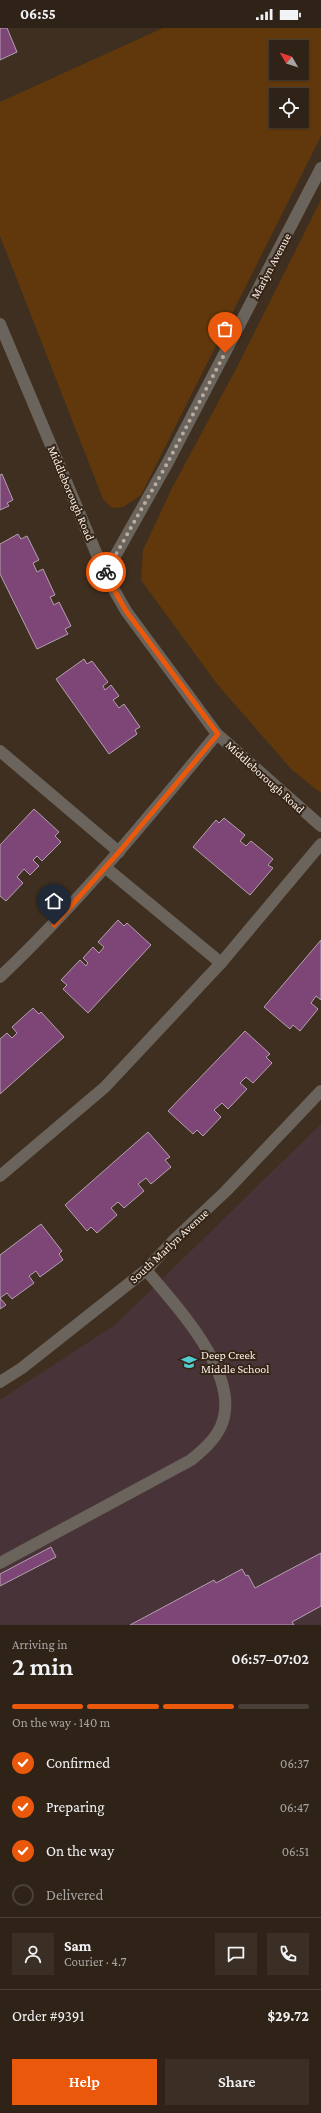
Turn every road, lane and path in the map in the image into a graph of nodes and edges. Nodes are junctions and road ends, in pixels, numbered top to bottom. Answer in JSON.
{"nodes":[{"id":1,"x":321,"y":168,"type":"edge"},
{"id":2,"x":0,"y":324,"type":"edge"},
{"id":3,"x":105,"y":574,"type":"junction"},
{"id":4,"x":218,"y":734,"type":"junction"},
{"id":5,"x":0,"y":751,"type":"edge"},
{"id":6,"x":321,"y":826,"type":"edge"},
{"id":7,"x":321,"y":844,"type":"edge"},
{"id":8,"x":119,"y":852,"type":"junction"},
{"id":9,"x":106,"y":868,"type":"junction"},
{"id":10,"x":222,"y":963,"type":"junction"},
{"id":11,"x":0,"y":977,"type":"edge"},
{"id":12,"x":321,"y":1090,"type":"edge"},
{"id":13,"x":0,"y":1176,"type":"edge"},
{"id":14,"x":146,"y":1270,"type":"junction"},
{"id":15,"x":0,"y":1382,"type":"edge"},
{"id":16,"x":0,"y":1563,"type":"edge"}],
"edges":[{"from":1,"to":3,"type":"street","name":"Marlyn Avenue"},
{"from":2,"to":3,"type":"street","name":"Middleborough Road"},
{"from":3,"to":4,"type":"street","name":"Middleborough Road"},
{"from":4,"to":6,"type":"street","name":"Middleborough Road"},
{"from":4,"to":8,"type":"street"},
{"from":5,"to":8,"type":"street"},
{"from":7,"to":10,"type":"street"},
{"from":8,"to":9,"type":"street"},
{"from":9,"to":10,"type":"street"},
{"from":9,"to":11,"type":"street"},
{"from":10,"to":13,"type":"street"},
{"from":12,"to":14,"type":"street","name":"South Marlyn Avenue"},
{"from":14,"to":15,"type":"street","name":"South Marlyn Avenue"},
{"from":14,"to":16,"type":"street"}]}
